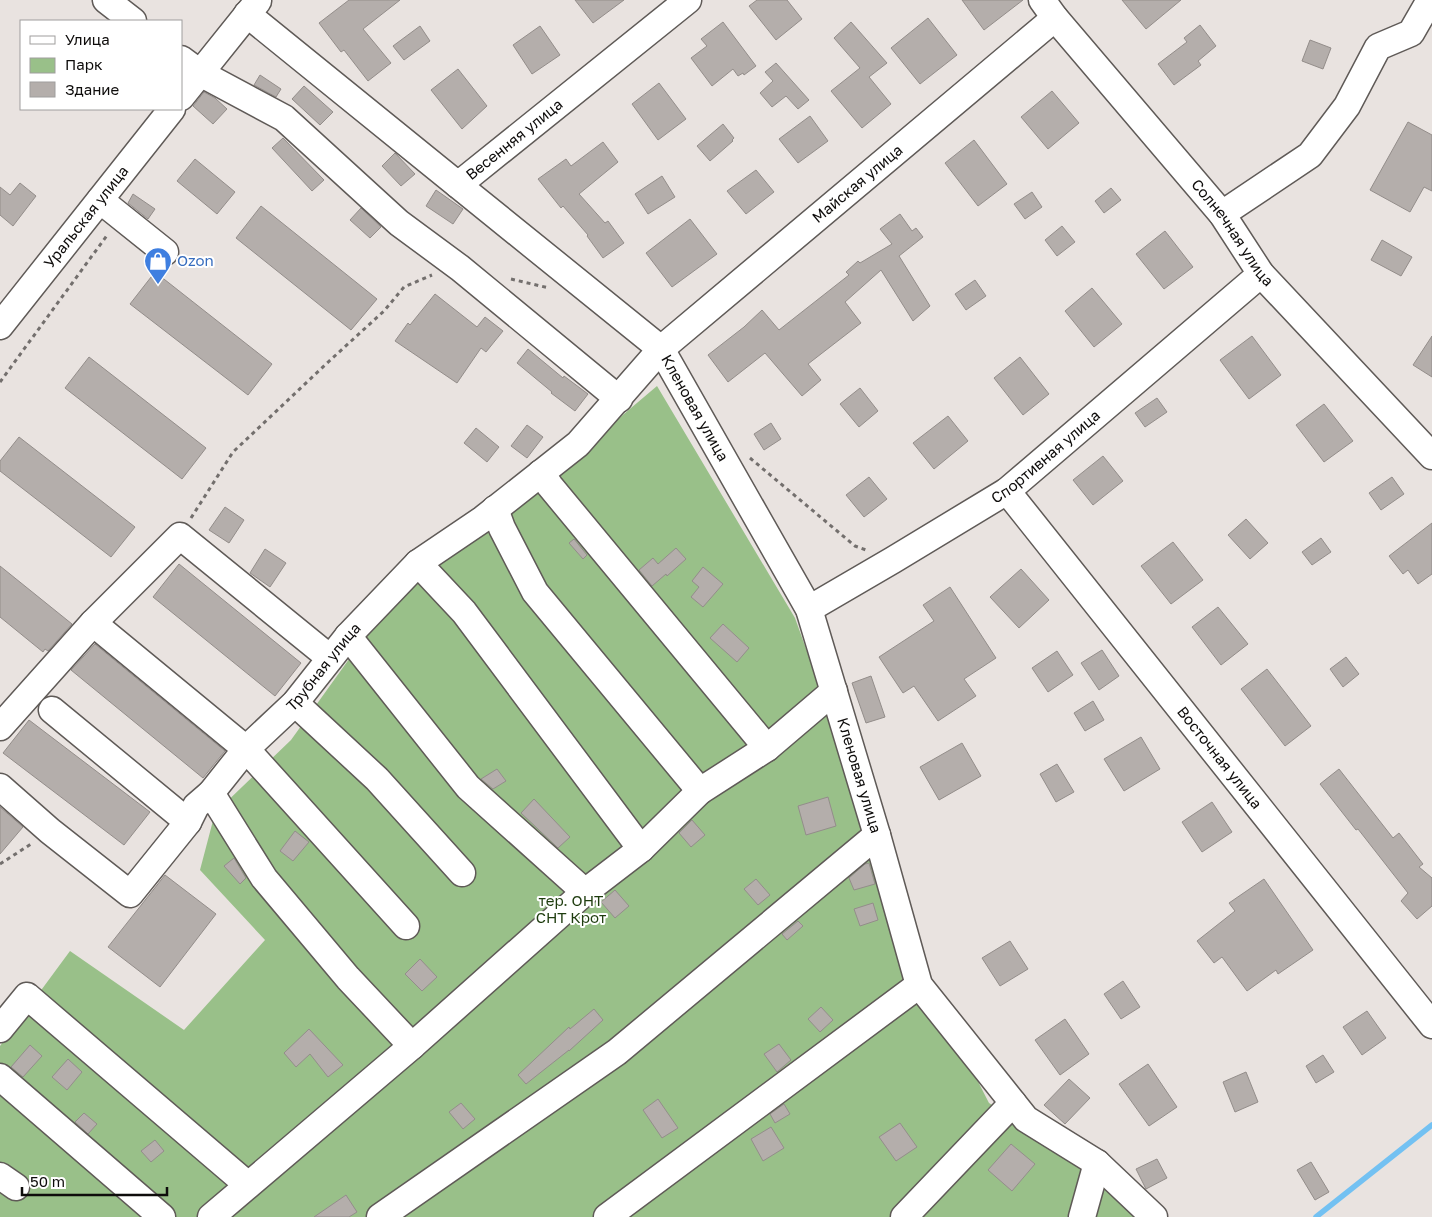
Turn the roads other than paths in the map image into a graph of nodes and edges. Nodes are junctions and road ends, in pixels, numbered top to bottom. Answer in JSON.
{"nodes":[{"id":1,"x":106,"y":0,"type":"edge"},
{"id":2,"x":688,"y":0,"type":"edge"},
{"id":3,"x":1430,"y":0,"type":"edge"},
{"id":4,"x":253,"y":7,"type":"edge"},
{"id":5,"x":1049,"y":9,"type":"edge"},
{"id":6,"x":132,"y":20,"type":"edge"},
{"id":7,"x":191,"y":66,"type":"edge"},
{"id":8,"x":182,"y":94,"type":"edge"},
{"id":9,"x":171,"y":110,"type":"edge"},
{"id":10,"x":458,"y":185,"type":"junction"},
{"id":11,"x":100,"y":200,"type":"junction"},
{"id":12,"x":1222,"y":214,"type":"junction"},
{"id":13,"x":165,"y":252,"type":"dead end"},
{"id":14,"x":1260,"y":274,"type":"junction"},
{"id":15,"x":0,"y":326,"type":"edge"},
{"id":16,"x":661,"y":349,"type":"junction"},
{"id":17,"x":619,"y":399,"type":"junction"},
{"id":18,"x":1432,"y":456,"type":"edge"},
{"id":19,"x":542,"y":473,"type":"junction"},
{"id":20,"x":1007,"y":491,"type":"junction"},
{"id":21,"x":495,"y":509,"type":"junction"},
{"id":22,"x":418,"y":563,"type":"junction"},
{"id":23,"x":808,"y":609,"type":"junction"},
{"id":24,"x":92,"y":622,"type":"junction"},
{"id":25,"x":348,"y":636,"type":"junction"},
{"id":26,"x":330,"y":658,"type":"junction"},
{"id":27,"x":834,"y":691,"type":"junction"},
{"id":28,"x":295,"y":703,"type":"junction"},
{"id":29,"x":52,"y":710,"type":"dead end"},
{"id":30,"x":0,"y":727,"type":"edge"},
{"id":31,"x":767,"y":748,"type":"junction"},
{"id":32,"x":246,"y":749,"type":"junction"},
{"id":33,"x":0,"y":787,"type":"edge"},
{"id":34,"x":700,"y":791,"type":"junction"},
{"id":35,"x":211,"y":794,"type":"junction"},
{"id":36,"x":188,"y":822,"type":"junction"},
{"id":37,"x":877,"y":835,"type":"junction"},
{"id":38,"x":641,"y":849,"type":"junction"},
{"id":39,"x":462,"y":873,"type":"dead end"},
{"id":40,"x":585,"y":892,"type":"junction"},
{"id":41,"x":406,"y":926,"type":"dead end"},
{"id":42,"x":919,"y":985,"type":"junction"},
{"id":43,"x":1432,"y":1025,"type":"edge"},
{"id":44,"x":0,"y":1029,"type":"edge"},
{"id":45,"x":412,"y":1046,"type":"junction"},
{"id":46,"x":0,"y":1077,"type":"edge"},
{"id":47,"x":1013,"y":1103,"type":"junction"},
{"id":48,"x":1097,"y":1163,"type":"junction"},
{"id":49,"x":248,"y":1185,"type":"junction"},
{"id":50,"x":162,"y":1217,"type":"edge"},
{"id":51,"x":211,"y":1217,"type":"edge"},
{"id":52,"x":380,"y":1217,"type":"edge"},
{"id":53,"x":606,"y":1217,"type":"edge"},
{"id":54,"x":904,"y":1217,"type":"edge"},
{"id":55,"x":1082,"y":1217,"type":"edge"},
{"id":56,"x":1154,"y":1217,"type":"edge"}],
"edges":[{"from":1,"to":6,"type":"street"},
{"from":2,"to":10,"type":"street","name":"Весенняя улица"},
{"from":3,"to":12,"type":"street"},
{"from":4,"to":7,"type":"street"},
{"from":4,"to":10,"type":"street","name":"Весенняя улица"},
{"from":5,"to":12,"type":"street","name":"Солнечная улица"},
{"from":5,"to":16,"type":"street","name":"Майская улица"},
{"from":7,"to":8,"type":"street"},
{"from":7,"to":17,"type":"street"},
{"from":9,"to":11,"type":"street","name":"Уральская улица"},
{"from":10,"to":16,"type":"street"},
{"from":11,"to":13,"type":"street"},
{"from":11,"to":15,"type":"street","name":"Уральская улица"},
{"from":12,"to":14,"type":"street","name":"Солнечная улица"},
{"from":14,"to":18,"type":"street","name":"Солнечная улица"},
{"from":14,"to":20,"type":"street","name":"Спортивная улица"},
{"from":16,"to":17,"type":"street","name":"Трубная улица"},
{"from":16,"to":23,"type":"street","name":"Кленовая улица"},
{"from":17,"to":19,"type":"street","name":"Трубная улица"},
{"from":19,"to":21,"type":"street","name":"Трубная улица"},
{"from":19,"to":31,"type":"street"},
{"from":20,"to":23,"type":"street","name":"Спортивная улица"},
{"from":20,"to":43,"type":"street","name":"Восточная улица"},
{"from":21,"to":22,"type":"street","name":"Трубная улица"},
{"from":21,"to":34,"type":"street"},
{"from":22,"to":25,"type":"street","name":"Трубная улица"},
{"from":22,"to":38,"type":"street"},
{"from":23,"to":27,"type":"street","name":"Кленовая улица"},
{"from":24,"to":26,"type":"street"},
{"from":24,"to":30,"type":"street"},
{"from":24,"to":32,"type":"street"},
{"from":25,"to":26,"type":"street","name":"Трубная улица"},
{"from":25,"to":40,"type":"street"},
{"from":26,"to":28,"type":"street","name":"Трубная улица"},
{"from":27,"to":31,"type":"street"},
{"from":27,"to":37,"type":"street","name":"Кленовая улица"},
{"from":28,"to":32,"type":"street","name":"Трубная улица"},
{"from":28,"to":39,"type":"street"},
{"from":29,"to":36,"type":"street"},
{"from":31,"to":34,"type":"street"},
{"from":32,"to":35,"type":"street","name":"Трубная улица"},
{"from":32,"to":41,"type":"street"},
{"from":33,"to":36,"type":"street","name":"Трубная улица"},
{"from":34,"to":38,"type":"street"},
{"from":35,"to":36,"type":"street","name":"Трубная улица"},
{"from":35,"to":45,"type":"street"},
{"from":37,"to":42,"type":"street","name":"Кленовая улица"},
{"from":37,"to":52,"type":"street"},
{"from":38,"to":40,"type":"street"},
{"from":40,"to":45,"type":"street"},
{"from":42,"to":47,"type":"street","name":"Кленовая улица"},
{"from":42,"to":53,"type":"street"},
{"from":44,"to":49,"type":"street"},
{"from":45,"to":49,"type":"street"},
{"from":46,"to":50,"type":"street"},
{"from":47,"to":48,"type":"street","name":"Кленовая улица"},
{"from":47,"to":54,"type":"street"},
{"from":48,"to":55,"type":"street"},
{"from":48,"to":56,"type":"street","name":"Кленовая улица"},
{"from":49,"to":51,"type":"street"}]}
